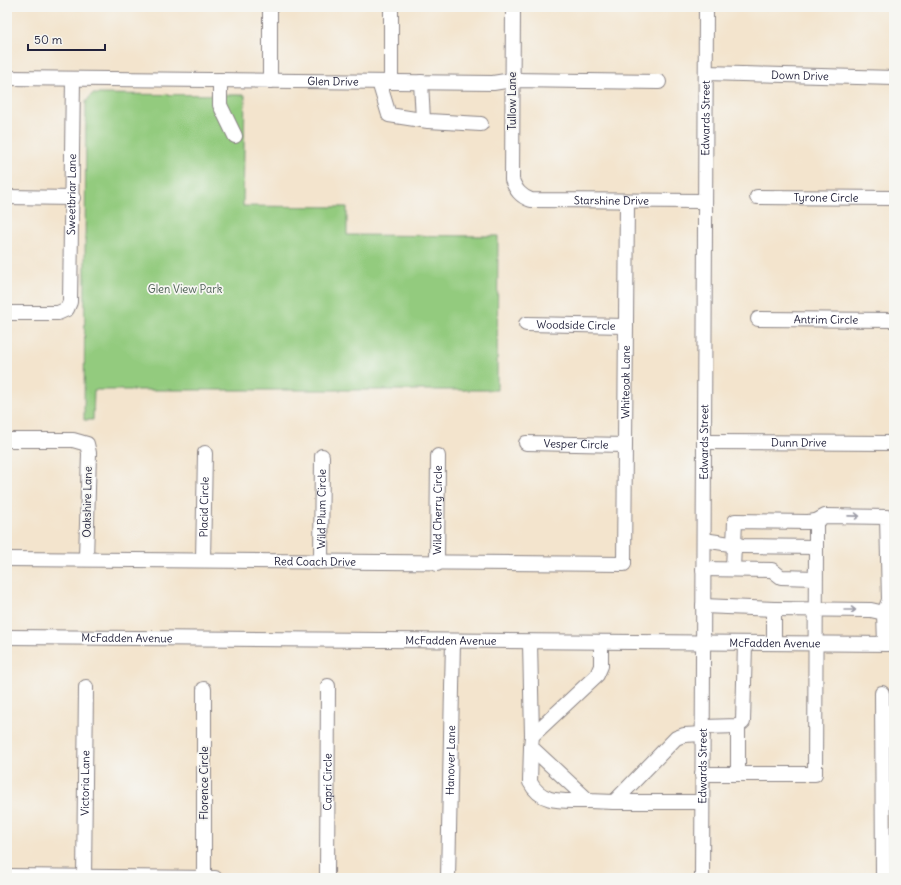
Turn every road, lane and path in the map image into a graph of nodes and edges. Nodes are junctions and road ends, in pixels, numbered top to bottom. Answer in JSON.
{"nodes":[{"id":1,"x":270,"y":7,"type":"edge"},
{"id":2,"x":392,"y":7,"type":"edge"},
{"id":3,"x":513,"y":7,"type":"edge"},
{"id":4,"x":706,"y":7,"type":"edge"},
{"id":5,"x":706,"y":73,"type":"junction"},
{"id":6,"x":7,"y":78,"type":"edge"},
{"id":7,"x":894,"y":78,"type":"edge"},
{"id":8,"x":73,"y":79,"type":"junction"},
{"id":9,"x":220,"y":80,"type":"junction"},
{"id":10,"x":512,"y":80,"type":"junction"},
{"id":11,"x":270,"y":81,"type":"junction"},
{"id":12,"x":385,"y":82,"type":"junction"},
{"id":13,"x":421,"y":82,"type":"junction"},
{"id":14,"x":659,"y":82,"type":"dead end"},
{"id":15,"x":423,"y":120,"type":"junction"},
{"id":16,"x":481,"y":124,"type":"dead end"},
{"id":17,"x":235,"y":136,"type":"dead end"},
{"id":18,"x":518,"y":193,"type":"joint"},
{"id":19,"x":7,"y":197,"type":"edge"},
{"id":20,"x":757,"y":197,"type":"dead end"},
{"id":21,"x":73,"y":198,"type":"junction"},
{"id":22,"x":894,"y":198,"type":"edge"},
{"id":23,"x":627,"y":201,"type":"junction"},
{"id":24,"x":705,"y":201,"type":"junction"},
{"id":25,"x":7,"y":313,"type":"edge"},
{"id":26,"x":758,"y":319,"type":"dead end"},
{"id":27,"x":894,"y":320,"type":"edge"},
{"id":28,"x":526,"y":324,"type":"dead end"},
{"id":29,"x":626,"y":326,"type":"junction"},
{"id":30,"x":7,"y":440,"type":"edge"},
{"id":31,"x":705,"y":442,"type":"junction"},
{"id":32,"x":526,"y":443,"type":"dead end"},
{"id":33,"x":894,"y":443,"type":"edge"},
{"id":34,"x":625,"y":445,"type":"junction"},
{"id":35,"x":205,"y":453,"type":"dead end"},
{"id":36,"x":322,"y":456,"type":"dead end"},
{"id":37,"x":438,"y":456,"type":"dead end"},
{"id":38,"x":816,"y":521,"type":"junction"},
{"id":39,"x":704,"y":540,"type":"junction"},
{"id":40,"x":734,"y":545,"type":"junction"},
{"id":41,"x":816,"y":547,"type":"junction"},
{"id":42,"x":7,"y":559,"type":"edge"},
{"id":43,"x":86,"y":559,"type":"junction"},
{"id":44,"x":203,"y":560,"type":"junction"},
{"id":45,"x":321,"y":562,"type":"junction"},
{"id":46,"x":437,"y":564,"type":"junction"},
{"id":47,"x":624,"y":564,"type":"joint"},
{"id":48,"x":703,"y":569,"type":"junction"},
{"id":49,"x":733,"y":569,"type":"junction"},
{"id":50,"x":815,"y":578,"type":"junction"},
{"id":51,"x":703,"y":606,"type":"junction"},
{"id":52,"x":774,"y":609,"type":"junction"},
{"id":53,"x":816,"y":610,"type":"junction"},
{"id":54,"x":884,"y":613,"type":"junction"},
{"id":55,"x":7,"y":637,"type":"edge"},
{"id":56,"x":452,"y":641,"type":"junction"},
{"id":57,"x":530,"y":642,"type":"junction"},
{"id":58,"x":601,"y":642,"type":"junction"},
{"id":59,"x":703,"y":643,"type":"junction"},
{"id":60,"x":745,"y":643,"type":"junction"},
{"id":61,"x":774,"y":643,"type":"junction"},
{"id":62,"x":816,"y":643,"type":"junction"},
{"id":63,"x":890,"y":644,"type":"edge"},
{"id":64,"x":328,"y":686,"type":"dead end"},
{"id":65,"x":86,"y":687,"type":"dead end"},
{"id":66,"x":204,"y":689,"type":"dead end"},
{"id":67,"x":882,"y":693,"type":"dead end"},
{"id":68,"x":738,"y":726,"type":"junction"},
{"id":69,"x":703,"y":730,"type":"junction"},
{"id":70,"x":532,"y":742,"type":"junction"},
{"id":71,"x":702,"y":774,"type":"junction"},
{"id":72,"x":738,"y":774,"type":"junction"},
{"id":73,"x":589,"y":801,"type":"junction"},
{"id":74,"x":614,"y":802,"type":"junction"},
{"id":75,"x":702,"y":802,"type":"junction"},
{"id":76,"x":7,"y":876,"type":"edge"},
{"id":77,"x":84,"y":877,"type":"edge"},
{"id":78,"x":204,"y":878,"type":"edge"},
{"id":79,"x":215,"y":878,"type":"edge"},
{"id":80,"x":327,"y":878,"type":"edge"},
{"id":81,"x":448,"y":878,"type":"edge"},
{"id":82,"x":702,"y":878,"type":"edge"},
{"id":83,"x":882,"y":878,"type":"edge"}],
"edges":[{"from":1,"to":11,"type":"street"},
{"from":2,"to":12,"type":"street"},
{"from":3,"to":10,"type":"street","name":"Tullow Lane"},
{"from":4,"to":5,"type":"street","name":"Edwards Street"},
{"from":5,"to":7,"type":"street","name":"Down Drive"},
{"from":5,"to":24,"type":"street","name":"Edwards Street"},
{"from":6,"to":8,"type":"street","name":"Glen Drive"},
{"from":8,"to":9,"type":"street","name":"Glen Drive"},
{"from":8,"to":21,"type":"street","name":"Sweetbriar Lane"},
{"from":9,"to":11,"type":"street","name":"Glen Drive"},
{"from":9,"to":17,"type":"street"},
{"from":10,"to":13,"type":"street","name":"Glen Drive"},
{"from":10,"to":14,"type":"street","name":"Glen Drive"},
{"from":10,"to":18,"type":"street","name":"Tullow Lane"},
{"from":11,"to":12,"type":"street","name":"Glen Drive"},
{"from":12,"to":13,"type":"street","name":"Glen Drive"},
{"from":12,"to":15,"type":"street"},
{"from":13,"to":15,"type":"street"},
{"from":15,"to":16,"type":"street"},
{"from":18,"to":23,"type":"street","name":"Starshine Drive"},
{"from":19,"to":21,"type":"street"},
{"from":20,"to":22,"type":"street","name":"Tyrone Circle"},
{"from":21,"to":25,"type":"street","name":"Sweetbriar Lane"},
{"from":23,"to":24,"type":"street","name":"Starshine Drive"},
{"from":23,"to":29,"type":"street","name":"Whiteoak Lane"},
{"from":24,"to":31,"type":"street","name":"Edwards Street"},
{"from":26,"to":27,"type":"street","name":"Antrim Circle"},
{"from":28,"to":29,"type":"street","name":"Woodside Circle"},
{"from":29,"to":34,"type":"street","name":"Whiteoak Lane"},
{"from":30,"to":43,"type":"street","name":"Oakshire Lane"},
{"from":31,"to":33,"type":"street","name":"Dunn Drive"},
{"from":31,"to":39,"type":"street","name":"Edwards Street"},
{"from":32,"to":34,"type":"street","name":"Vesper Circle"},
{"from":34,"to":47,"type":"street","name":"Whiteoak Lane"},
{"from":35,"to":44,"type":"street","name":"Placid Circle"},
{"from":36,"to":45,"type":"street","name":"Wild Plum Circle"},
{"from":37,"to":46,"type":"street","name":"Wild Cherry Circle"},
{"from":38,"to":40,"type":"street"},
{"from":38,"to":41,"type":"street"},
{"from":38,"to":54,"type":"street","one_way":true},
{"from":39,"to":40,"type":"street"},
{"from":39,"to":48,"type":"street","name":"Edwards Street"},
{"from":40,"to":41,"type":"street"},
{"from":40,"to":49,"type":"street"},
{"from":41,"to":50,"type":"street"},
{"from":42,"to":43,"type":"street","name":"Red Coach Drive"},
{"from":43,"to":44,"type":"street","name":"Red Coach Drive"},
{"from":44,"to":45,"type":"street","name":"Red Coach Drive"},
{"from":45,"to":46,"type":"street","name":"Red Coach Drive"},
{"from":46,"to":47,"type":"street","name":"Red Coach Drive"},
{"from":48,"to":49,"type":"street"},
{"from":48,"to":51,"type":"street","name":"Edwards Street"},
{"from":49,"to":50,"type":"street"},
{"from":50,"to":53,"type":"street"},
{"from":51,"to":52,"type":"street"},
{"from":51,"to":59,"type":"street","name":"Edwards Street"},
{"from":52,"to":53,"type":"street"},
{"from":52,"to":61,"type":"street"},
{"from":53,"to":54,"type":"street","one_way":true},
{"from":53,"to":62,"type":"street"},
{"from":54,"to":63,"type":"street"},
{"from":55,"to":56,"type":"street","name":"McFadden Avenue"},
{"from":56,"to":57,"type":"street","name":"McFadden Avenue"},
{"from":56,"to":81,"type":"street","name":"Hanover Lane"},
{"from":57,"to":58,"type":"street","name":"McFadden Avenue"},
{"from":57,"to":70,"type":"street"},
{"from":58,"to":59,"type":"street","name":"McFadden Avenue"},
{"from":58,"to":70,"type":"street"},
{"from":59,"to":60,"type":"street","name":"McFadden Avenue"},
{"from":59,"to":69,"type":"street","name":"Edwards Street"},
{"from":60,"to":61,"type":"street","name":"McFadden Avenue"},
{"from":60,"to":68,"type":"street"},
{"from":61,"to":62,"type":"street","name":"McFadden Avenue"},
{"from":62,"to":63,"type":"street","name":"McFadden Avenue"},
{"from":62,"to":72,"type":"street"},
{"from":64,"to":80,"type":"street","name":"Capri Circle"},
{"from":65,"to":77,"type":"street","name":"Victoria Lane"},
{"from":66,"to":78,"type":"street","name":"Florence Circle"},
{"from":67,"to":83,"type":"street"},
{"from":68,"to":69,"type":"street"},
{"from":68,"to":72,"type":"street"},
{"from":69,"to":71,"type":"street","name":"Edwards Street"},
{"from":69,"to":74,"type":"street"},
{"from":70,"to":73,"type":"street"},
{"from":70,"to":73,"type":"street"},
{"from":71,"to":72,"type":"street"},
{"from":71,"to":75,"type":"street","name":"Edwards Street"},
{"from":73,"to":74,"type":"street"},
{"from":74,"to":75,"type":"street"},
{"from":75,"to":82,"type":"street","name":"Edwards Street"},
{"from":76,"to":77,"type":"street"},
{"from":77,"to":78,"type":"street"},
{"from":78,"to":79,"type":"street"}]}
